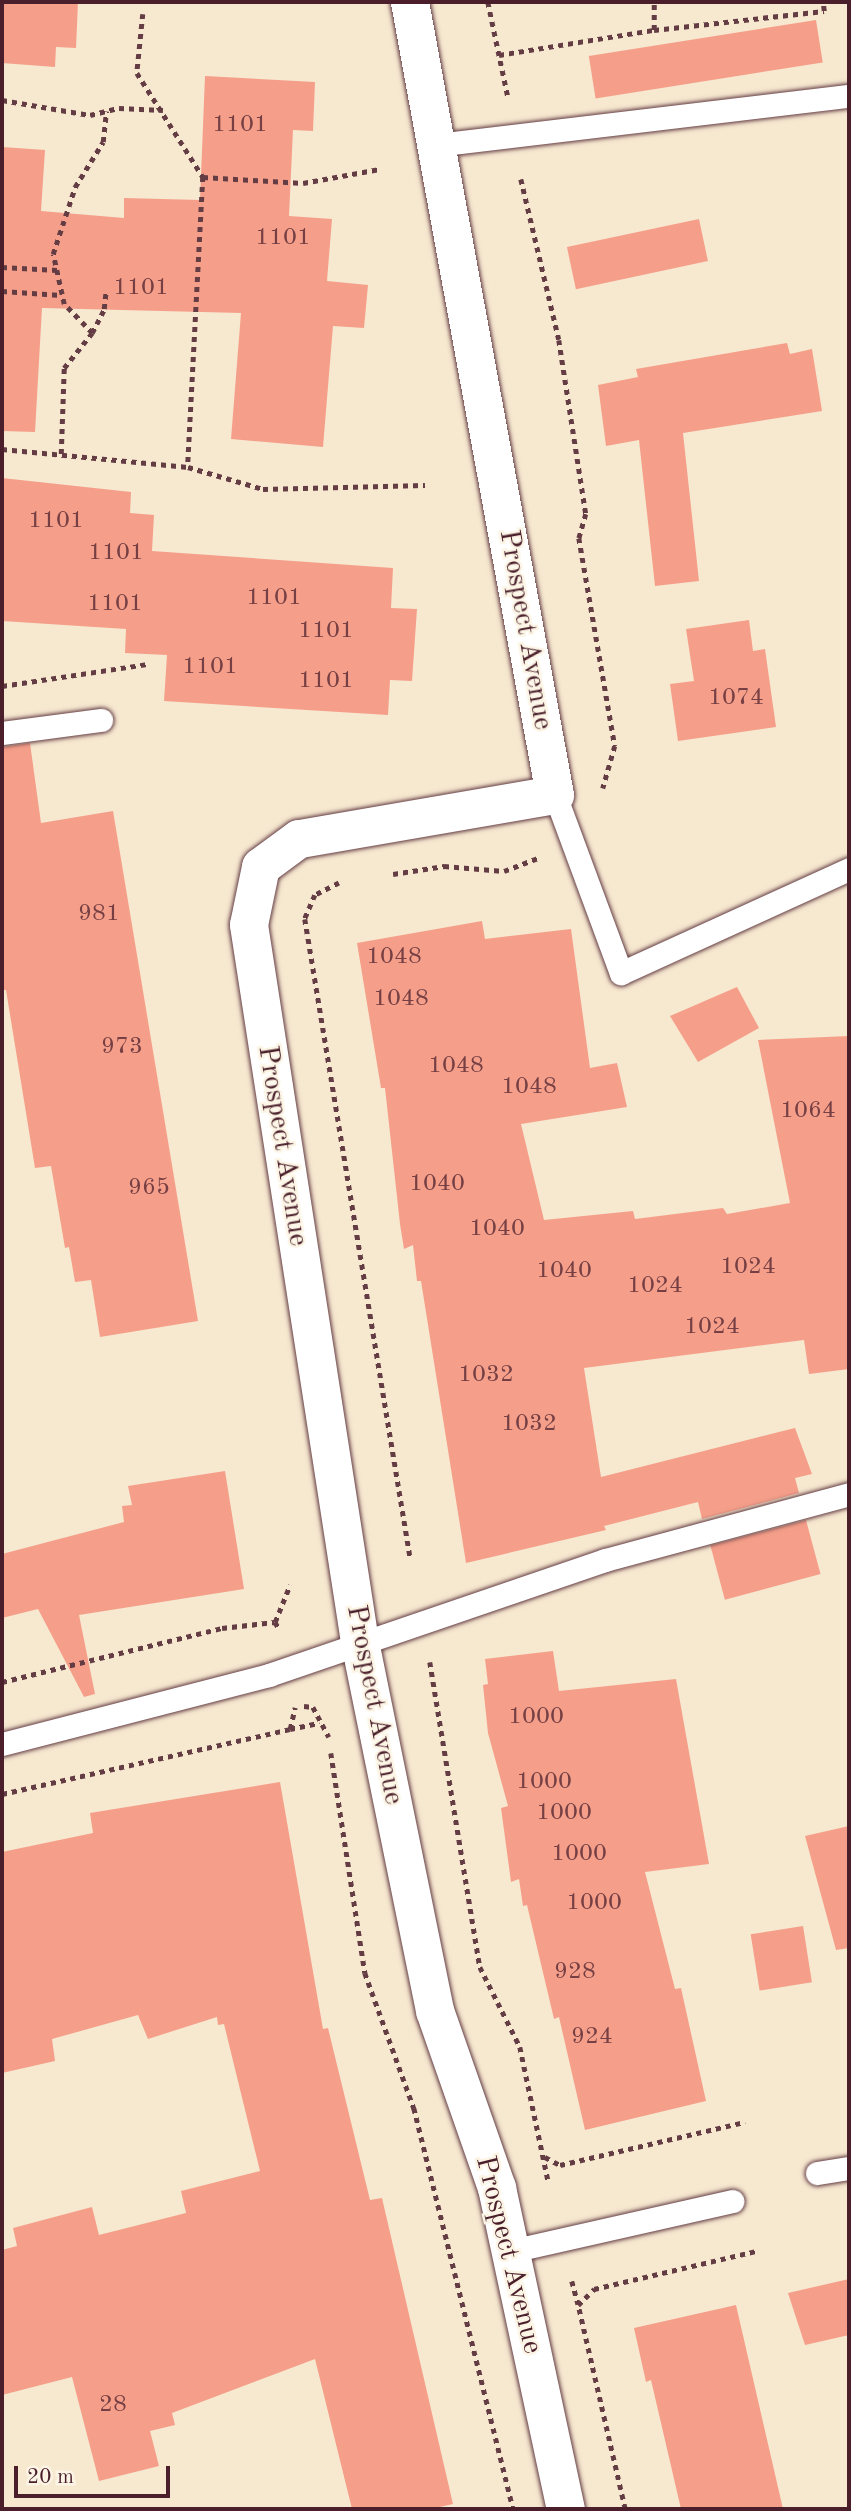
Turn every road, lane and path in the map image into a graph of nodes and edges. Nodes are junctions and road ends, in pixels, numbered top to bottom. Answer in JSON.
{"nodes":[{"id":1,"x":410,"y":2,"type":"edge"},
{"id":2,"x":488,"y":2,"type":"edge"},
{"id":3,"x":654,"y":2,"type":"edge"},
{"id":4,"x":823,"y":2,"type":"edge"},
{"id":5,"x":143,"y":13,"type":"dead end"},
{"id":6,"x":654,"y":30,"type":"junction"},
{"id":7,"x":499,"y":55,"type":"junction"},
{"id":8,"x":849,"y":96,"type":"edge"},
{"id":9,"x":2,"y":100,"type":"edge"},
{"id":10,"x":509,"y":102,"type":"dead end"},
{"id":11,"x":163,"y":110,"type":"junction"},
{"id":12,"x":106,"y":111,"type":"junction"},
{"id":13,"x":436,"y":145,"type":"junction"},
{"id":14,"x":380,"y":169,"type":"dead end"},
{"id":15,"x":203,"y":177,"type":"junction"},
{"id":16,"x":521,"y":179,"type":"dead end"},
{"id":17,"x":2,"y":267,"type":"edge"},
{"id":18,"x":57,"y":270,"type":"junction"},
{"id":19,"x":2,"y":291,"type":"edge"},
{"id":20,"x":106,"y":291,"type":"dead end"},
{"id":21,"x":61,"y":295,"type":"junction"},
{"id":22,"x":92,"y":333,"type":"junction"},
{"id":23,"x":2,"y":449,"type":"edge"},
{"id":24,"x":61,"y":454,"type":"junction"},
{"id":25,"x":188,"y":467,"type":"junction"},
{"id":26,"x":425,"y":485,"type":"dead end"},
{"id":27,"x":148,"y":664,"type":"dead end"},
{"id":28,"x":2,"y":686,"type":"edge"},
{"id":29,"x":101,"y":720,"type":"dead end"},
{"id":30,"x":2,"y":733,"type":"edge"},
{"id":31,"x":561,"y":812,"type":"junction"},
{"id":32,"x":849,"y":869,"type":"edge"},
{"id":33,"x":390,"y":874,"type":"dead end"},
{"id":34,"x":349,"y":881,"type":"dead end"},
{"id":35,"x":849,"y":1494,"type":"edge"},
{"id":36,"x":410,"y":1556,"type":"dead end"},
{"id":37,"x":290,"y":1585,"type":"dead end"},
{"id":38,"x":275,"y":1622,"type":"junction"},
{"id":39,"x":282,"y":1632,"type":"dead end"},
{"id":40,"x":360,"y":1642,"type":"junction"},
{"id":41,"x":427,"y":1647,"type":"dead end"},
{"id":42,"x":2,"y":1682,"type":"edge"},
{"id":43,"x":319,"y":1723,"type":"junction"},
{"id":44,"x":290,"y":1729,"type":"junction"},
{"id":45,"x":2,"y":1744,"type":"edge"},
{"id":46,"x":2,"y":1794,"type":"edge"},
{"id":47,"x":745,"y":2123,"type":"dead end"},
{"id":48,"x":544,"y":2157,"type":"junction"},
{"id":49,"x":849,"y":2168,"type":"edge"},
{"id":50,"x":817,"y":2173,"type":"dead end"},
{"id":51,"x":548,"y":2180,"type":"dead end"},
{"id":52,"x":732,"y":2201,"type":"dead end"},
{"id":53,"x":757,"y":2250,"type":"dead end"},
{"id":54,"x":511,"y":2251,"type":"junction"},
{"id":55,"x":572,"y":2281,"type":"dead end"},
{"id":56,"x":578,"y":2305,"type":"junction"},
{"id":57,"x":513,"y":2509,"type":"edge"},
{"id":58,"x":566,"y":2509,"type":"edge"},
{"id":59,"x":625,"y":2509,"type":"edge"}],
"edges":[{"from":1,"to":13,"type":"street","name":"Prospect Avenue"},
{"from":2,"to":7,"type":"path"},
{"from":3,"to":6,"type":"path"},
{"from":4,"to":6,"type":"path"},
{"from":5,"to":11,"type":"path"},
{"from":6,"to":7,"type":"path"},
{"from":7,"to":10,"type":"path"},
{"from":8,"to":13,"type":"lane"},
{"from":9,"to":12,"type":"path"},
{"from":11,"to":12,"type":"path"},
{"from":11,"to":15,"type":"path"},
{"from":12,"to":18,"type":"path"},
{"from":13,"to":31,"type":"street","name":"Prospect Avenue"},
{"from":14,"to":15,"type":"path"},
{"from":15,"to":25,"type":"path"},
{"from":16,"to":31,"type":"path"},
{"from":17,"to":18,"type":"path"},
{"from":18,"to":21,"type":"path"},
{"from":19,"to":21,"type":"path"},
{"from":20,"to":22,"type":"path"},
{"from":21,"to":22,"type":"path"},
{"from":22,"to":24,"type":"path"},
{"from":23,"to":24,"type":"path"},
{"from":24,"to":25,"type":"path"},
{"from":25,"to":26,"type":"path"},
{"from":27,"to":28,"type":"path"},
{"from":29,"to":30,"type":"lane"},
{"from":31,"to":32,"type":"lane"},
{"from":31,"to":33,"type":"path"},
{"from":31,"to":40,"type":"street","name":"Prospect Avenue"},
{"from":34,"to":36,"type":"path"},
{"from":35,"to":40,"type":"lane"},
{"from":37,"to":38,"type":"path"},
{"from":38,"to":39,"type":"path"},
{"from":38,"to":42,"type":"path"},
{"from":40,"to":45,"type":"lane"},
{"from":40,"to":54,"type":"street","name":"Prospect Avenue"},
{"from":41,"to":48,"type":"path"},
{"from":43,"to":44,"type":"path"},
{"from":43,"to":44,"type":"path"},
{"from":43,"to":57,"type":"path"},
{"from":44,"to":46,"type":"path"},
{"from":47,"to":48,"type":"path"},
{"from":48,"to":51,"type":"path"},
{"from":49,"to":50,"type":"lane"},
{"from":52,"to":54,"type":"lane"},
{"from":53,"to":56,"type":"path"},
{"from":54,"to":58,"type":"street","name":"Prospect Avenue"},
{"from":55,"to":56,"type":"path"},
{"from":56,"to":59,"type":"path"}]}
